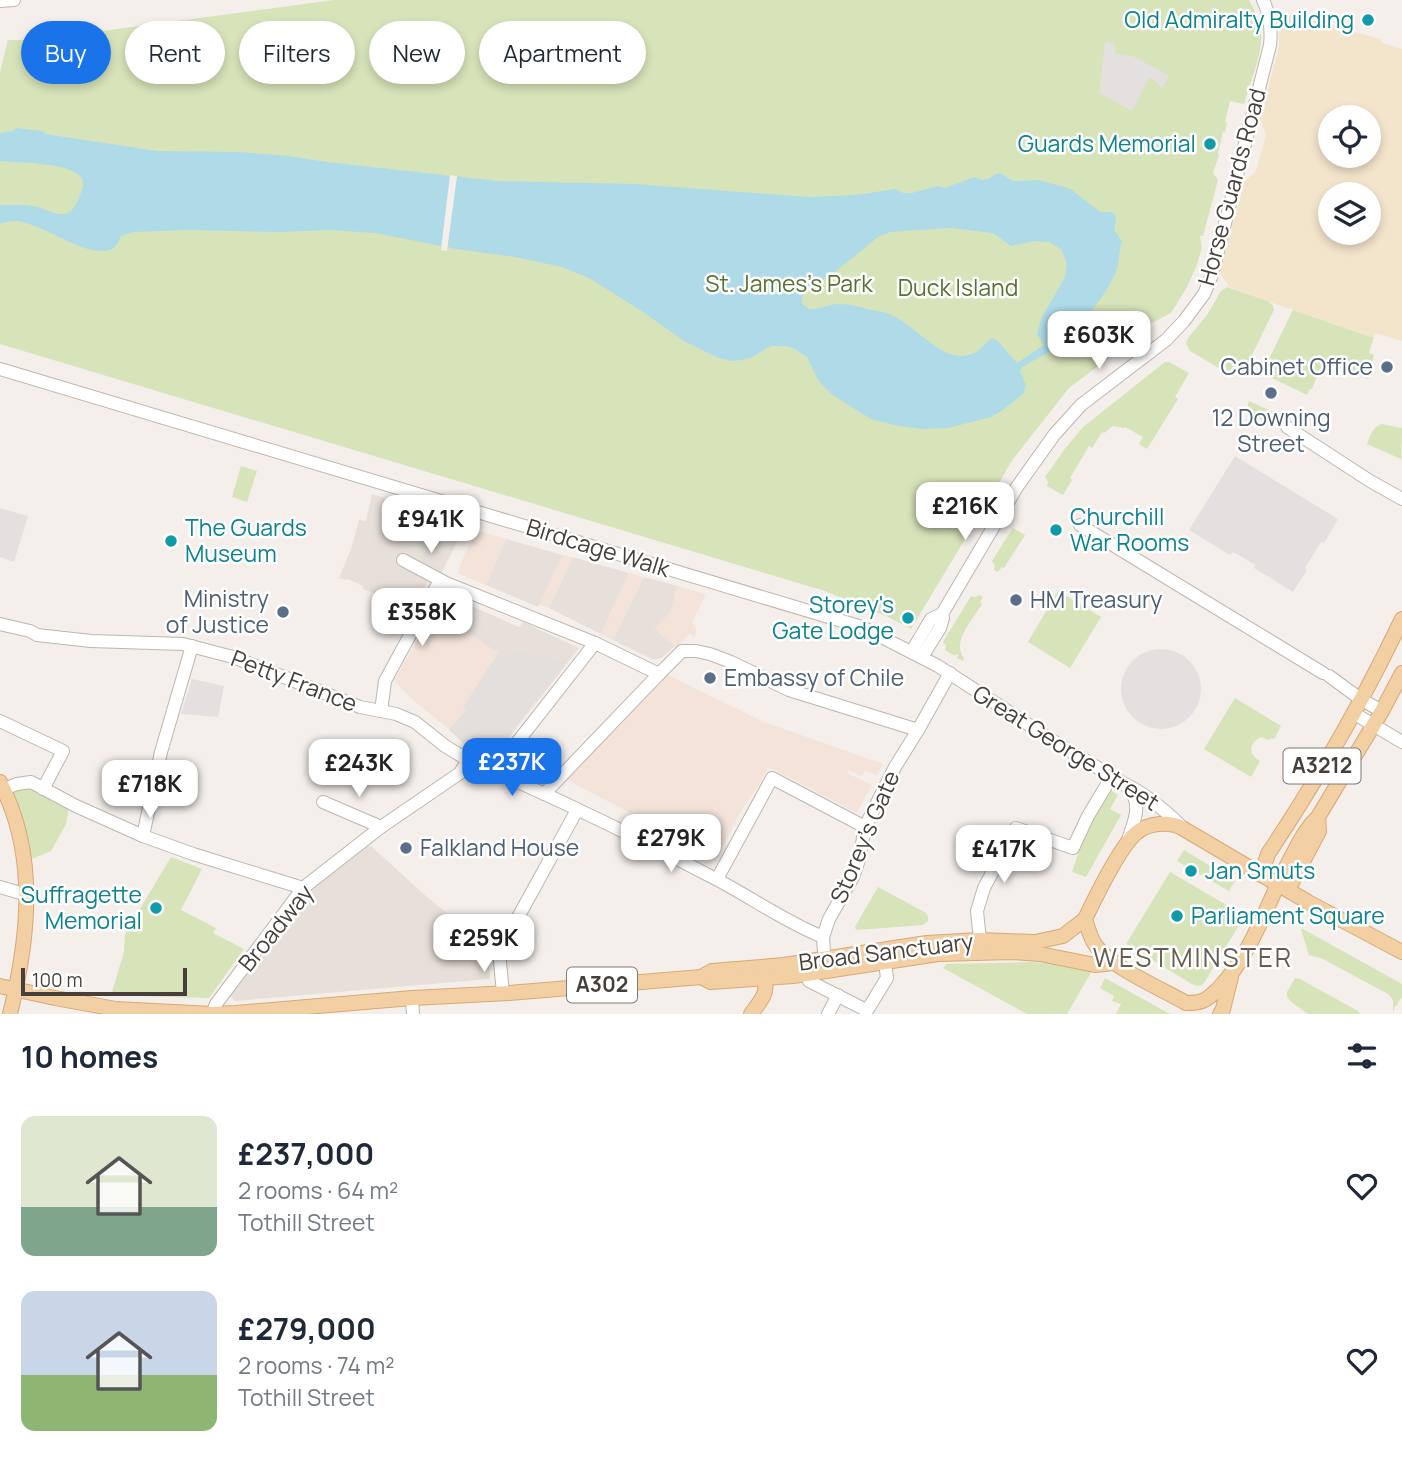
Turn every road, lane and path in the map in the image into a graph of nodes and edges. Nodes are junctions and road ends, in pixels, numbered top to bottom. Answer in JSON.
{"nodes":[{"id":1,"x":13,"y":0,"type":"edge"},
{"id":2,"x":1263,"y":0,"type":"edge"},
{"id":3,"x":0,"y":1,"type":"edge"},
{"id":4,"x":0,"y":369,"type":"edge"},
{"id":5,"x":1287,"y":427,"type":"dead end"},
{"id":6,"x":1402,"y":499,"type":"edge"},
{"id":7,"x":1080,"y":525,"type":"dead end"},
{"id":8,"x":403,"y":560,"type":"dead end"},
{"id":9,"x":440,"y":580,"type":"junction"},
{"id":10,"x":1402,"y":619,"type":"edge"},
{"id":11,"x":0,"y":624,"type":"edge"},
{"id":12,"x":595,"y":643,"type":"junction"},
{"id":13,"x":192,"y":646,"type":"junction"},
{"id":14,"x":917,"y":654,"type":"junction"},
{"id":15,"x":950,"y":673,"type":"junction"},
{"id":16,"x":1402,"y":673,"type":"edge"},
{"id":17,"x":659,"y":674,"type":"junction"},
{"id":18,"x":1362,"y":700,"type":"junction"},
{"id":19,"x":381,"y":710,"type":"junction"},
{"id":20,"x":1382,"y":711,"type":"junction"},
{"id":21,"x":1355,"y":714,"type":"junction"},
{"id":22,"x":0,"y":722,"type":"edge"},
{"id":23,"x":1373,"y":725,"type":"junction"},
{"id":24,"x":918,"y":730,"type":"junction"},
{"id":25,"x":1402,"y":742,"type":"edge"},
{"id":26,"x":468,"y":761,"type":"junction"},
{"id":27,"x":494,"y":772,"type":"junction"},
{"id":28,"x":1117,"y":780,"type":"junction"},
{"id":29,"x":2,"y":786,"type":"edge"},
{"id":30,"x":43,"y":789,"type":"junction"},
{"id":31,"x":544,"y":794,"type":"junction"},
{"id":32,"x":323,"y":803,"type":"dead end"},
{"id":33,"x":576,"y":810,"type":"junction"},
{"id":34,"x":381,"y":827,"type":"junction"},
{"id":35,"x":865,"y":827,"type":"junction"},
{"id":36,"x":1182,"y":828,"type":"junction"},
{"id":37,"x":144,"y":836,"type":"junction"},
{"id":38,"x":1126,"y":845,"type":"junction"},
{"id":39,"x":1217,"y":849,"type":"junction"},
{"id":40,"x":1268,"y":854,"type":"junction"},
{"id":41,"x":1261,"y":875,"type":"junction"},
{"id":42,"x":717,"y":879,"type":"junction"},
{"id":43,"x":0,"y":887,"type":"edge"},
{"id":44,"x":303,"y":888,"type":"junction"},
{"id":45,"x":1280,"y":889,"type":"junction"},
{"id":46,"x":27,"y":895,"type":"junction"},
{"id":47,"x":1085,"y":919,"type":"junction"},
{"id":48,"x":823,"y":937,"type":"junction"},
{"id":49,"x":980,"y":940,"type":"junction"},
{"id":50,"x":1402,"y":952,"type":"edge"},
{"id":51,"x":885,"y":962,"type":"junction"},
{"id":52,"x":1114,"y":963,"type":"junction"},
{"id":53,"x":825,"y":964,"type":"junction"},
{"id":54,"x":765,"y":972,"type":"junction"},
{"id":55,"x":807,"y":974,"type":"junction"},
{"id":56,"x":1231,"y":976,"type":"junction"},
{"id":57,"x":0,"y":986,"type":"edge"},
{"id":58,"x":16,"y":988,"type":"junction"},
{"id":59,"x":503,"y":993,"type":"junction"},
{"id":60,"x":838,"y":995,"type":"junction"},
{"id":61,"x":412,"y":998,"type":"junction"},
{"id":62,"x":1189,"y":1008,"type":"edge"},
{"id":63,"x":10,"y":1014,"type":"edge"},
{"id":64,"x":212,"y":1014,"type":"edge"},
{"id":65,"x":413,"y":1014,"type":"edge"},
{"id":66,"x":751,"y":1014,"type":"edge"},
{"id":67,"x":828,"y":1014,"type":"edge"},
{"id":68,"x":1220,"y":1014,"type":"edge"}],
"edges":[{"from":1,"to":3,"type":"street"},
{"from":2,"to":14,"type":"street","name":"Horse Guards Road"},
{"from":4,"to":14,"type":"street","name":"Birdcage Walk"},
{"from":5,"to":6,"type":"street"},
{"from":7,"to":18,"type":"street"},
{"from":8,"to":9,"type":"street"},
{"from":9,"to":12,"type":"street"},
{"from":9,"to":19,"type":"street"},
{"from":10,"to":18,"type":"main road","number":"A3212"},
{"from":11,"to":13,"type":"street","name":"Petty France"},
{"from":12,"to":17,"type":"street"},
{"from":12,"to":27,"type":"street"},
{"from":13,"to":19,"type":"street","name":"Petty France"},
{"from":13,"to":37,"type":"street"},
{"from":14,"to":15,"type":"street","name":"Great George Street"},
{"from":15,"to":24,"type":"street","name":"Storey's Gate"},
{"from":15,"to":28,"type":"street","name":"Great George Street"},
{"from":16,"to":20,"type":"main road","number":"A3212"},
{"from":17,"to":24,"type":"street"},
{"from":17,"to":31,"type":"street"},
{"from":18,"to":20,"type":"street"},
{"from":18,"to":21,"type":"main road","number":"A3212"},
{"from":19,"to":26,"type":"street"},
{"from":20,"to":23,"type":"main road","number":"A3212"},
{"from":21,"to":23,"type":"street"},
{"from":21,"to":40,"type":"main road","number":"A3212"},
{"from":22,"to":30,"type":"street"},
{"from":23,"to":25,"type":"street"},
{"from":23,"to":45,"type":"main road","number":"A3212"},
{"from":24,"to":35,"type":"street","name":"Storey's Gate"},
{"from":26,"to":27,"type":"street"},
{"from":26,"to":34,"type":"street","name":"Broadway"},
{"from":27,"to":31,"type":"street"},
{"from":28,"to":36,"type":"street","name":"Great George Street"},
{"from":28,"to":38,"type":"street"},
{"from":28,"to":49,"type":"street"},
{"from":29,"to":30,"type":"street"},
{"from":29,"to":46,"type":"main road"},
{"from":30,"to":37,"type":"street"},
{"from":31,"to":33,"type":"street"},
{"from":32,"to":34,"type":"street"},
{"from":33,"to":42,"type":"street"},
{"from":33,"to":59,"type":"street"},
{"from":34,"to":44,"type":"street","name":"Broadway"},
{"from":35,"to":42,"type":"street"},
{"from":35,"to":48,"type":"street","name":"Storey's Gate"},
{"from":36,"to":38,"type":"main road","number":"A302"},
{"from":36,"to":39,"type":"main road","name":"Great George Street","number":"A302"},
{"from":37,"to":44,"type":"street"},
{"from":38,"to":47,"type":"main road","number":"A302"},
{"from":39,"to":40,"type":"main road","name":"Great George Street","number":"A302"},
{"from":39,"to":41,"type":"main road","name":"Great George Street","number":"A302"},
{"from":39,"to":45,"type":"main road","name":"Great George Street","number":"A302"},
{"from":40,"to":41,"type":"main road","number":"A3212"},
{"from":41,"to":45,"type":"main road","name":"Great George Street","number":"A302"},
{"from":42,"to":48,"type":"street"},
{"from":43,"to":46,"type":"street"},
{"from":44,"to":64,"type":"street","name":"Broadway"},
{"from":45,"to":50,"type":"main road","number":"A302"},
{"from":45,"to":56,"type":"main road","number":"A302"},
{"from":46,"to":58,"type":"main road"},
{"from":47,"to":49,"type":"main road","name":"Broad Sanctuary","number":"A302"},
{"from":47,"to":52,"type":"main road","number":"A302"},
{"from":48,"to":53,"type":"street","name":"Storey's Gate"},
{"from":49,"to":53,"type":"main road","name":"Broad Sanctuary","number":"A302"},
{"from":51,"to":52,"type":"main road","name":"Broad Sanctuary","number":"A302"},
{"from":51,"to":53,"type":"main road","name":"Broad Sanctuary","number":"A302"},
{"from":51,"to":60,"type":"street"},
{"from":52,"to":62,"type":"main road","number":"A302"},
{"from":53,"to":54,"type":"main road","name":"Broad Sanctuary","number":"A302"},
{"from":53,"to":55,"type":"main road","name":"Broad Sanctuary","number":"A302"},
{"from":54,"to":55,"type":"main road","name":"Broad Sanctuary","number":"A302"},
{"from":54,"to":59,"type":"main road","number":"A302"},
{"from":54,"to":66,"type":"main road"},
{"from":55,"to":60,"type":"street"},
{"from":56,"to":62,"type":"main road","number":"A302"},
{"from":56,"to":68,"type":"main road"},
{"from":57,"to":58,"type":"main road","number":"A302"},
{"from":58,"to":63,"type":"main road"},
{"from":58,"to":64,"type":"main road","number":"A302"},
{"from":59,"to":61,"type":"main road","number":"A302"},
{"from":60,"to":67,"type":"street"},
{"from":61,"to":64,"type":"main road","number":"A302"},
{"from":61,"to":65,"type":"street"}]}
